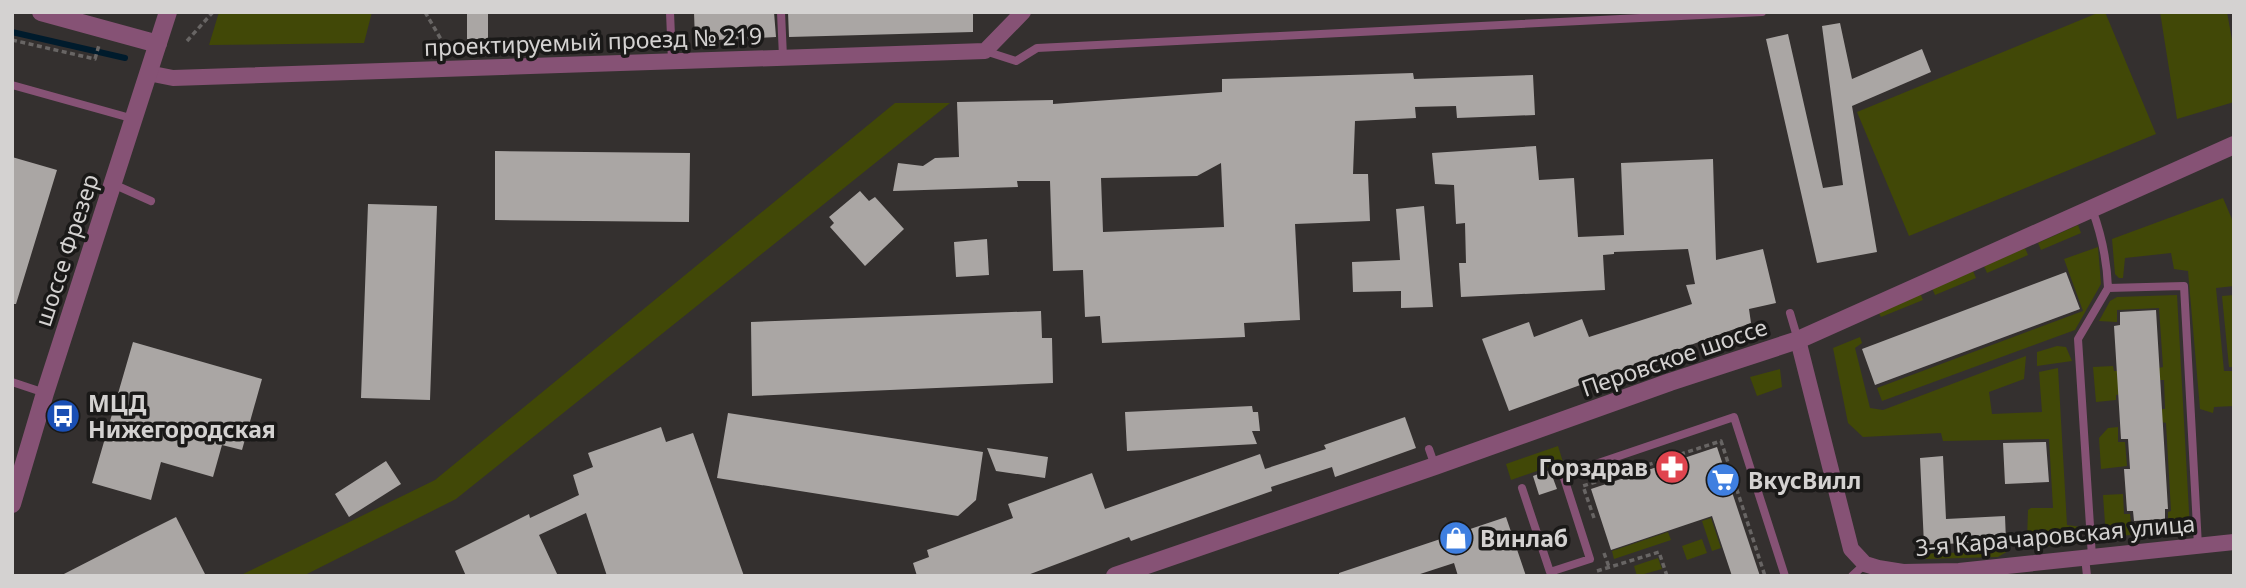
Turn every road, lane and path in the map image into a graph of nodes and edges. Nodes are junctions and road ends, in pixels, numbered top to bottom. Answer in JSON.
{"nodes":[{"id":1,"x":41,"y":12,"type":"edge"},
{"id":2,"x":168,"y":12,"type":"edge"},
{"id":3,"x":213,"y":12,"type":"edge"},
{"id":4,"x":670,"y":12,"type":"edge"},
{"id":5,"x":781,"y":12,"type":"edge"},
{"id":6,"x":1023,"y":12,"type":"edge"},
{"id":7,"x":1762,"y":12,"type":"edge"},
{"id":8,"x":12,"y":40,"type":"edge"},
{"id":9,"x":100,"y":41,"type":"dead end"},
{"id":10,"x":187,"y":41,"type":"dead end"},
{"id":11,"x":158,"y":44,"type":"junction"},
{"id":12,"x":985,"y":51,"type":"junction"},
{"id":13,"x":783,"y":57,"type":"junction"},
{"id":14,"x":672,"y":61,"type":"junction"},
{"id":15,"x":148,"y":73,"type":"junction"},
{"id":16,"x":12,"y":85,"type":"edge"},
{"id":17,"x":134,"y":119,"type":"junction"},
{"id":18,"x":2234,"y":145,"type":"edge"},
{"id":19,"x":113,"y":184,"type":"junction"},
{"id":20,"x":152,"y":201,"type":"dead end"},
{"id":21,"x":2092,"y":209,"type":"junction"},
{"id":22,"x":2108,"y":289,"type":"junction"},
{"id":23,"x":1790,"y":313,"type":"dead end"},
{"id":24,"x":1798,"y":340,"type":"junction"},
{"id":25,"x":12,"y":382,"type":"edge"},
{"id":26,"x":45,"y":393,"type":"junction"},
{"id":27,"x":1429,"y":449,"type":"dead end"},
{"id":28,"x":1436,"y":466,"type":"junction"},
{"id":29,"x":1522,"y":488,"type":"dead end"},
{"id":30,"x":12,"y":504,"type":"edge"},
{"id":31,"x":1594,"y":521,"type":"dead end"},
{"id":32,"x":2234,"y":542,"type":"edge"},
{"id":33,"x":1602,"y":544,"type":"dead end"},
{"id":34,"x":2198,"y":545,"type":"junction"},
{"id":35,"x":2088,"y":557,"type":"junction"},
{"id":36,"x":1865,"y":564,"type":"junction"},
{"id":37,"x":1959,"y":573,"type":"edge"},
{"id":38,"x":1115,"y":576,"type":"edge"},
{"id":39,"x":1667,"y":576,"type":"edge"},
{"id":40,"x":1765,"y":576,"type":"edge"},
{"id":41,"x":1784,"y":576,"type":"edge"},
{"id":42,"x":1852,"y":576,"type":"edge"},
{"id":43,"x":2087,"y":576,"type":"edge"}],
"edges":[{"from":1,"to":11,"type":"street"},
{"from":2,"to":11,"type":"street","name":"шоссе Фрезер"},
{"from":3,"to":10,"type":"path"},
{"from":4,"to":14,"type":"lane"},
{"from":5,"to":13,"type":"lane"},
{"from":6,"to":12,"type":"street"},
{"from":7,"to":12,"type":"lane"},
{"from":8,"to":9,"type":"path"},
{"from":11,"to":15,"type":"street","name":"шоссе Фрезер"},
{"from":12,"to":13,"type":"street","name":"проектируемый проезд № 219"},
{"from":13,"to":14,"type":"street","name":"проектируемый проезд № 219"},
{"from":14,"to":15,"type":"street","name":"проектируемый проезд № 219"},
{"from":15,"to":17,"type":"street","name":"шоссе Фрезер"},
{"from":16,"to":17,"type":"lane"},
{"from":17,"to":19,"type":"street","name":"шоссе Фрезер"},
{"from":18,"to":21,"type":"street","name":"Перовское шоссе"},
{"from":19,"to":20,"type":"lane"},
{"from":19,"to":26,"type":"street","name":"шоссе Фрезер"},
{"from":21,"to":22,"type":"lane"},
{"from":21,"to":24,"type":"street","name":"Перовское шоссе"},
{"from":22,"to":34,"type":"lane"},
{"from":22,"to":35,"type":"lane"},
{"from":23,"to":24,"type":"lane"},
{"from":24,"to":28,"type":"street","name":"Перовское шоссе"},
{"from":24,"to":36,"type":"street"},
{"from":25,"to":26,"type":"lane"},
{"from":26,"to":30,"type":"street","name":"шоссе Фрезер"},
{"from":27,"to":28,"type":"lane"},
{"from":28,"to":38,"type":"street","name":"Перовское шоссе"},
{"from":29,"to":41,"type":"lane"},
{"from":31,"to":40,"type":"path"},
{"from":32,"to":34,"type":"street","name":"3-я Карачаровская улица"},
{"from":33,"to":39,"type":"path"},
{"from":34,"to":35,"type":"street","name":"3-я Карачаровская улица"},
{"from":35,"to":37,"type":"street","name":"3-я Карачаровская улица"},
{"from":35,"to":43,"type":"lane"},
{"from":36,"to":37,"type":"street","name":"3-я Карачаровская улица"},
{"from":36,"to":42,"type":"lane"}]}
